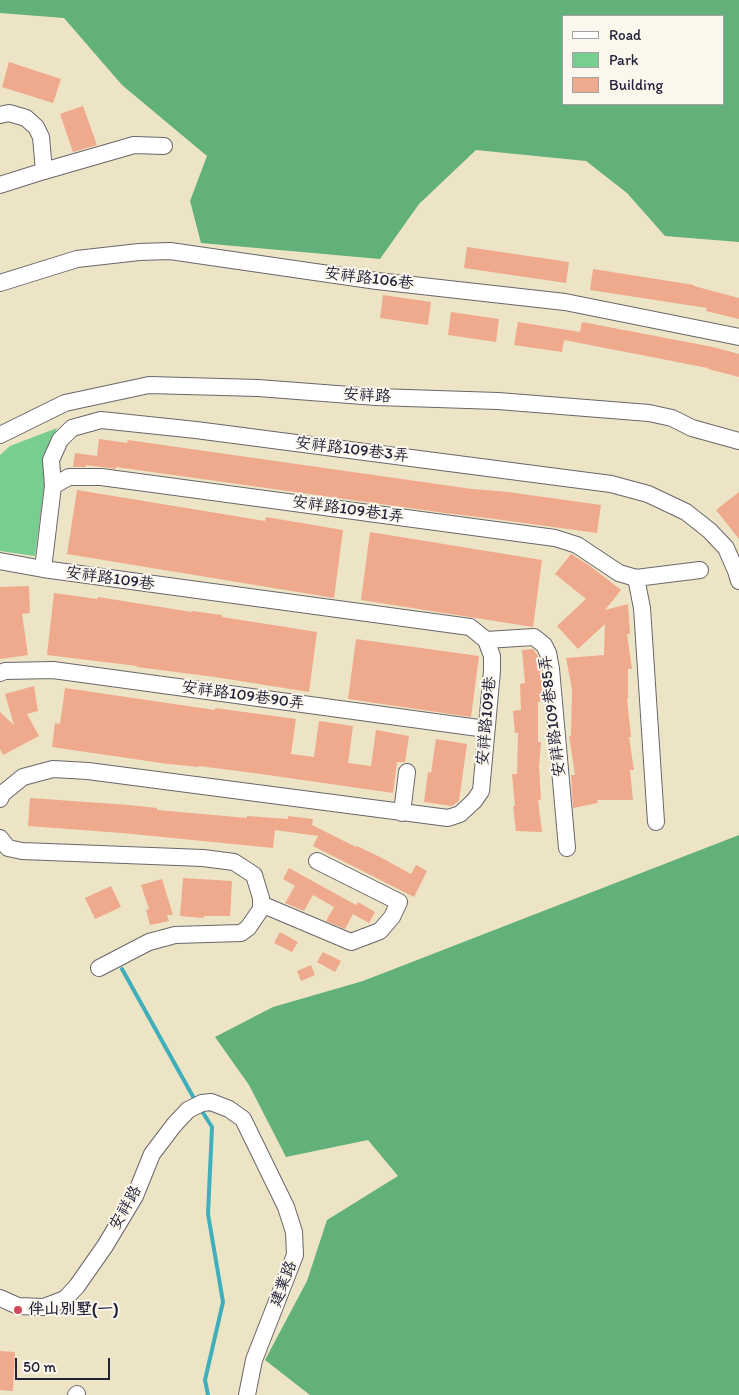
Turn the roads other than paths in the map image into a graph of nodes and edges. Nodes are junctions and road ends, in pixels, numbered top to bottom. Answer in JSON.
{"nodes":[{"id":1,"x":0,"y":114,"type":"edge"},
{"id":2,"x":164,"y":146,"type":"dead end"},
{"id":3,"x":44,"y":171,"type":"junction"},
{"id":4,"x":0,"y":185,"type":"edge"},
{"id":5,"x":0,"y":283,"type":"edge"},
{"id":6,"x":739,"y":337,"type":"edge"},
{"id":7,"x":0,"y":435,"type":"edge"},
{"id":8,"x":739,"y":441,"type":"edge"},
{"id":9,"x":53,"y":486,"type":"junction"},
{"id":10,"x":0,"y":561,"type":"edge"},
{"id":11,"x":19,"y":565,"type":"junction"},
{"id":12,"x":43,"y":569,"type":"junction"},
{"id":13,"x":0,"y":570,"type":"edge"},
{"id":14,"x":700,"y":570,"type":"dead end"},
{"id":15,"x":636,"y":578,"type":"junction"},
{"id":16,"x":739,"y":581,"type":"edge"},
{"id":17,"x":486,"y":640,"type":"junction"},
{"id":18,"x":0,"y":673,"type":"edge"},
{"id":19,"x":486,"y":729,"type":"junction"},
{"id":20,"x":407,"y":772,"type":"dead end"},
{"id":21,"x":0,"y":799,"type":"edge"},
{"id":22,"x":402,"y":812,"type":"junction"},
{"id":23,"x":656,"y":822,"type":"dead end"},
{"id":24,"x":0,"y":841,"type":"edge"},
{"id":25,"x":567,"y":848,"type":"dead end"},
{"id":26,"x":317,"y":861,"type":"dead end"},
{"id":27,"x":261,"y":904,"type":"junction"},
{"id":28,"x":99,"y":968,"type":"dead end"},
{"id":29,"x":244,"y":1119,"type":"joint"},
{"id":30,"x":0,"y":1298,"type":"edge"},
{"id":31,"x":247,"y":1395,"type":"edge"}],
"edges":[{"from":1,"to":3,"type":"street"},
{"from":2,"to":3,"type":"street"},
{"from":3,"to":4,"type":"street"},
{"from":5,"to":6,"type":"street","name":"安祥路106巷"},
{"from":7,"to":8,"type":"street","name":"安祥路"},
{"from":9,"to":12,"type":"street","name":"安祥路109巷3弄"},
{"from":9,"to":15,"type":"street","name":"安祥路109巷1弄"},
{"from":9,"to":16,"type":"street","name":"安祥路109巷3弄"},
{"from":10,"to":11,"type":"street","name":"安祥路109巷"},
{"from":11,"to":12,"type":"street","name":"安祥路109巷"},
{"from":11,"to":13,"type":"street"},
{"from":12,"to":17,"type":"street","name":"安祥路109巷"},
{"from":14,"to":15,"type":"street","name":"安祥路109巷1弄"},
{"from":15,"to":23,"type":"street"},
{"from":17,"to":19,"type":"street","name":"安祥路109巷"},
{"from":17,"to":25,"type":"street","name":"安祥路109巷85弄"},
{"from":18,"to":19,"type":"street","name":"安祥路109巷90弄"},
{"from":19,"to":22,"type":"street","name":"安祥路109巷"},
{"from":20,"to":22,"type":"street"},
{"from":21,"to":22,"type":"street","name":"安祥路109巷"},
{"from":24,"to":27,"type":"street"},
{"from":26,"to":27,"type":"street"},
{"from":27,"to":28,"type":"street"},
{"from":29,"to":30,"type":"street","name":"安祥路"},
{"from":29,"to":31,"type":"street","name":"建業路"}]}
